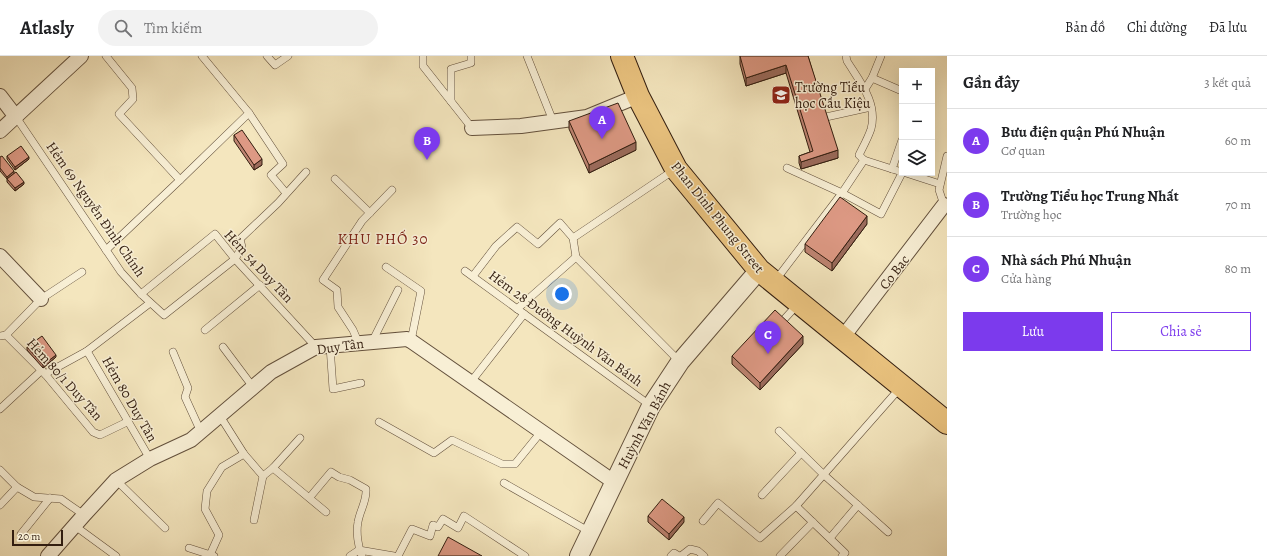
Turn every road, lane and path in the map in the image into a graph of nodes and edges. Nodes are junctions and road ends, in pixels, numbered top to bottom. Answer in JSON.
{"nodes":[{"id":1,"x":81,"y":56,"type":"edge"},
{"id":2,"x":106,"y":56,"type":"edge"},
{"id":3,"x":202,"y":56,"type":"edge"},
{"id":4,"x":267,"y":56,"type":"edge"},
{"id":5,"x":288,"y":56,"type":"edge"},
{"id":6,"x":423,"y":56,"type":"edge"},
{"id":7,"x":471,"y":56,"type":"edge"},
{"id":8,"x":527,"y":56,"type":"edge"},
{"id":9,"x":622,"y":56,"type":"edge"},
{"id":10,"x":846,"y":56,"type":"edge"},
{"id":11,"x":881,"y":56,"type":"edge"},
{"id":12,"x":872,"y":78,"type":"junction"},
{"id":13,"x":865,"y":89,"type":"junction"},
{"id":14,"x":899,"y":90,"type":"edge"},
{"id":15,"x":0,"y":96,"type":"edge"},
{"id":16,"x":638,"y":96,"type":"junction"},
{"id":17,"x":451,"y":102,"type":"junction"},
{"id":18,"x":871,"y":108,"type":"junction"},
{"id":19,"x":249,"y":113,"type":"junction"},
{"id":20,"x":16,"y":117,"type":"junction"},
{"id":21,"x":826,"y":117,"type":"edge"},
{"id":22,"x":553,"y":121,"type":"junction"},
{"id":23,"x":472,"y":128,"type":"joint"},
{"id":24,"x":0,"y":131,"type":"edge"},
{"id":25,"x":899,"y":148,"type":"edge"},
{"id":26,"x":947,"y":156,"type":"edge"},
{"id":27,"x":864,"y":160,"type":"junction"},
{"id":28,"x":676,"y":168,"type":"junction"},
{"id":29,"x":787,"y":168,"type":"dead end"},
{"id":30,"x":892,"y":168,"type":"junction"},
{"id":31,"x":899,"y":171,"type":"edge"},
{"id":32,"x":306,"y":172,"type":"dead end"},
{"id":33,"x":900,"y":176,"type":"edge"},
{"id":34,"x":915,"y":176,"type":"edge"},
{"id":35,"x":335,"y":179,"type":"dead end"},
{"id":36,"x":180,"y":180,"type":"junction"},
{"id":37,"x":940,"y":184,"type":"junction"},
{"id":38,"x":392,"y":190,"type":"dead end"},
{"id":39,"x":286,"y":193,"type":"junction"},
{"id":40,"x":842,"y":193,"type":"junction"},
{"id":41,"x":945,"y":206,"type":"edge"},
{"id":42,"x":370,"y":213,"type":"junction"},
{"id":43,"x":573,"y":238,"type":"junction"},
{"id":44,"x":106,"y":250,"type":"junction"},
{"id":45,"x":0,"y":256,"type":"edge"},
{"id":46,"x":576,"y":257,"type":"junction"},
{"id":47,"x":236,"y":259,"type":"junction"},
{"id":48,"x":386,"y":267,"type":"dead end"},
{"id":49,"x":465,"y":271,"type":"dead end"},
{"id":50,"x":82,"y":272,"type":"dead end"},
{"id":51,"x":472,"y":276,"type":"junction"},
{"id":52,"x":766,"y":276,"type":"junction"},
{"id":53,"x":260,"y":285,"type":"junction"},
{"id":54,"x":398,"y":290,"type":"dead end"},
{"id":55,"x":141,"y":294,"type":"junction"},
{"id":56,"x":41,"y":300,"type":"junction"},
{"id":57,"x":150,"y":303,"type":"junction"},
{"id":58,"x":800,"y":303,"type":"junction"},
{"id":59,"x":521,"y":311,"type":"junction"},
{"id":60,"x":205,"y":330,"type":"dead end"},
{"id":61,"x":774,"y":331,"type":"edge"},
{"id":62,"x":3,"y":335,"type":"edge"},
{"id":63,"x":843,"y":337,"type":"junction"},
{"id":64,"x":411,"y":341,"type":"junction"},
{"id":65,"x":366,"y":343,"type":"junction"},
{"id":66,"x":330,"y":346,"type":"junction"},
{"id":67,"x":223,"y":347,"type":"dead end"},
{"id":68,"x":316,"y":348,"type":"junction"},
{"id":69,"x":88,"y":351,"type":"junction"},
{"id":70,"x":173,"y":352,"type":"dead end"},
{"id":71,"x":680,"y":362,"type":"junction"},
{"id":72,"x":44,"y":372,"type":"junction"},
{"id":73,"x":361,"y":383,"type":"dead end"},
{"id":74,"x":470,"y":383,"type":"junction"},
{"id":75,"x":901,"y":386,"type":"junction"},
{"id":76,"x":254,"y":387,"type":"junction"},
{"id":77,"x":651,"y":406,"type":"junction"},
{"id":78,"x":0,"y":409,"type":"edge"},
{"id":79,"x":220,"y":416,"type":"junction"},
{"id":80,"x":127,"y":422,"type":"junction"},
{"id":81,"x":379,"y":422,"type":"dead end"},
{"id":82,"x":947,"y":423,"type":"edge"},
{"id":83,"x":780,"y":431,"type":"dead end"},
{"id":84,"x":201,"y":432,"type":"junction"},
{"id":85,"x":541,"y":432,"type":"junction"},
{"id":86,"x":300,"y":438,"type":"dead end"},
{"id":87,"x":244,"y":454,"type":"junction"},
{"id":88,"x":801,"y":454,"type":"junction"},
{"id":89,"x":150,"y":459,"type":"junction"},
{"id":90,"x":273,"y":468,"type":"junction"},
{"id":91,"x":0,"y":470,"type":"edge"},
{"id":92,"x":823,"y":474,"type":"junction"},
{"id":93,"x":263,"y":476,"type":"junction"},
{"id":94,"x":116,"y":480,"type":"junction"},
{"id":95,"x":614,"y":482,"type":"junction"},
{"id":96,"x":504,"y":483,"type":"dead end"},
{"id":97,"x":17,"y":487,"type":"junction"},
{"id":98,"x":762,"y":496,"type":"dead end"},
{"id":99,"x":310,"y":497,"type":"junction"},
{"id":100,"x":50,"y":498,"type":"junction"},
{"id":101,"x":0,"y":504,"type":"edge"},
{"id":102,"x":858,"y":505,"type":"junction"},
{"id":103,"x":796,"y":506,"type":"junction"},
{"id":104,"x":326,"y":512,"type":"dead end"},
{"id":105,"x":84,"y":515,"type":"junction"},
{"id":106,"x":254,"y":520,"type":"dead end"},
{"id":107,"x":702,"y":521,"type":"dead end"},
{"id":108,"x":814,"y":522,"type":"junction"},
{"id":109,"x":75,"y":526,"type":"junction"},
{"id":110,"x":165,"y":528,"type":"dead end"},
{"id":111,"x":590,"y":532,"type":"junction"},
{"id":112,"x":888,"y":532,"type":"dead end"},
{"id":113,"x":22,"y":534,"type":"dead end"},
{"id":114,"x":830,"y":538,"type":"junction"},
{"id":115,"x":189,"y":548,"type":"dead end"},
{"id":116,"x":360,"y":553,"type":"edge"},
{"id":117,"x":582,"y":553,"type":"edge"},
{"id":118,"x":212,"y":555,"type":"edge"},
{"id":119,"x":48,"y":556,"type":"edge"},
{"id":120,"x":116,"y":556,"type":"edge"},
{"id":121,"x":350,"y":556,"type":"edge"},
{"id":122,"x":394,"y":556,"type":"edge"},
{"id":123,"x":398,"y":556,"type":"edge"},
{"id":124,"x":525,"y":556,"type":"edge"},
{"id":125,"x":672,"y":556,"type":"edge"},
{"id":126,"x":680,"y":556,"type":"edge"},
{"id":127,"x":704,"y":556,"type":"edge"},
{"id":128,"x":780,"y":556,"type":"edge"},
{"id":129,"x":842,"y":556,"type":"edge"}],
"edges":[{"from":1,"to":20,"type":"street"},
{"from":2,"to":36,"type":"lane"},
{"from":3,"to":19,"type":"lane"},
{"from":4,"to":5,"type":"lane"},
{"from":6,"to":17,"type":"lane"},
{"from":7,"to":17,"type":"lane"},
{"from":8,"to":22,"type":"lane"},
{"from":9,"to":16,"type":"main road","name":"Phan Dinh Phung Street"},
{"from":10,"to":13,"type":"lane"},
{"from":11,"to":12,"type":"lane"},
{"from":12,"to":13,"type":"lane"},
{"from":12,"to":14,"type":"lane"},
{"from":13,"to":18,"type":"lane"},
{"from":15,"to":20,"type":"street"},
{"from":16,"to":22,"type":"street"},
{"from":16,"to":28,"type":"main road","name":"Phan Dinh Phung Street"},
{"from":17,"to":23,"type":"lane"},
{"from":18,"to":21,"type":"lane"},
{"from":18,"to":27,"type":"lane"},
{"from":19,"to":36,"type":"lane"},
{"from":19,"to":39,"type":"lane"},
{"from":20,"to":24,"type":"street"},
{"from":20,"to":44,"type":"lane","name":"Hẻm 69 Nguyễn Đình Chính"},
{"from":22,"to":23,"type":"street"},
{"from":25,"to":30,"type":"lane"},
{"from":26,"to":37,"type":"lane"},
{"from":27,"to":30,"type":"lane"},
{"from":27,"to":40,"type":"lane"},
{"from":28,"to":43,"type":"lane"},
{"from":28,"to":52,"type":"main road","name":"Phan Dinh Phung Street"},
{"from":29,"to":40,"type":"lane"},
{"from":30,"to":31,"type":"lane"},
{"from":32,"to":39,"type":"lane"},
{"from":33,"to":40,"type":"lane"},
{"from":34,"to":37,"type":"lane"},
{"from":35,"to":42,"type":"lane"},
{"from":36,"to":44,"type":"lane"},
{"from":37,"to":41,"type":"lane"},
{"from":38,"to":42,"type":"lane"},
{"from":39,"to":47,"type":"lane"},
{"from":40,"to":52,"type":"lane"},
{"from":41,"to":63,"type":"street","name":"Co Bac"},
{"from":42,"to":65,"type":"lane"},
{"from":43,"to":46,"type":"lane"},
{"from":43,"to":51,"type":"lane"},
{"from":44,"to":55,"type":"lane","name":"Hẻm 69 Nguyễn Đình Chính"},
{"from":45,"to":56,"type":"street"},
{"from":46,"to":59,"type":"lane"},
{"from":46,"to":71,"type":"lane"},
{"from":47,"to":53,"type":"lane","name":"Hẻm 54 Duy Tân"},
{"from":47,"to":55,"type":"lane","name":"Hẻm 54 Duy Tân"},
{"from":47,"to":57,"type":"lane","name":"Hẻm 69 Nguyễn Đình Chính"},
{"from":48,"to":64,"type":"lane"},
{"from":49,"to":51,"type":"lane","name":"Hẻm 28 Đường Huỳnh Văn Bánh"},
{"from":50,"to":56,"type":"lane"},
{"from":51,"to":59,"type":"lane","name":"Hẻm 28 Đường Huỳnh Văn Bánh"},
{"from":52,"to":58,"type":"main road","name":"Phan Dinh Phung Street"},
{"from":52,"to":71,"type":"street","name":"Huỳnh Văn Bánh"},
{"from":53,"to":60,"type":"lane"},
{"from":53,"to":68,"type":"lane","name":"Hẻm 54 Duy Tân"},
{"from":54,"to":65,"type":"lane"},
{"from":55,"to":57,"type":"lane","name":"Hẻm 69 Nguyễn Đình Chính"},
{"from":56,"to":62,"type":"lane"},
{"from":57,"to":69,"type":"lane"},
{"from":58,"to":61,"type":"lane"},
{"from":58,"to":63,"type":"main road","name":"Phan Dinh Phung Street"},
{"from":59,"to":74,"type":"lane"},
{"from":59,"to":77,"type":"lane","name":"Hẻm 28 Đường Huỳnh Văn Bánh"},
{"from":62,"to":72,"type":"lane","name":"Hẻm 80/1 Duy Tân"},
{"from":63,"to":75,"type":"main road","name":"Phan Dinh Phung Street"},
{"from":64,"to":65,"type":"street","name":"Duy Tân"},
{"from":64,"to":74,"type":"street"},
{"from":65,"to":66,"type":"street","name":"Duy Tân"},
{"from":66,"to":68,"type":"street","name":"Duy Tân"},
{"from":66,"to":73,"type":"lane"},
{"from":67,"to":76,"type":"lane"},
{"from":68,"to":76,"type":"street","name":"Duy Tân"},
{"from":69,"to":72,"type":"lane"},
{"from":69,"to":80,"type":"lane","name":"Hẻm 80 Duy Tân"},
{"from":70,"to":84,"type":"lane"},
{"from":71,"to":77,"type":"street","name":"Huỳnh Văn Bánh"},
{"from":72,"to":78,"type":"lane"},
{"from":72,"to":80,"type":"lane","name":"Hẻm 80/1 Duy Tân"},
{"from":74,"to":85,"type":"street"},
{"from":75,"to":82,"type":"main road","name":"Phan Dinh Phung Street"},
{"from":75,"to":92,"type":"lane"},
{"from":76,"to":79,"type":"street","name":"Duy Tân"},
{"from":77,"to":95,"type":"street","name":"Huỳnh Văn Bánh"},
{"from":79,"to":84,"type":"street","name":"Duy Tân"},
{"from":79,"to":87,"type":"lane"},
{"from":80,"to":89,"type":"lane","name":"Hẻm 80 Duy Tân"},
{"from":81,"to":85,"type":"lane"},
{"from":83,"to":88,"type":"lane"},
{"from":84,"to":89,"type":"street","name":"Duy Tân"},
{"from":85,"to":95,"type":"street"},
{"from":86,"to":90,"type":"lane"},
{"from":87,"to":93,"type":"lane"},
{"from":87,"to":118,"type":"lane"},
{"from":88,"to":92,"type":"lane"},
{"from":88,"to":98,"type":"lane"},
{"from":89,"to":94,"type":"street","name":"Duy Tân"},
{"from":90,"to":93,"type":"lane"},
{"from":90,"to":99,"type":"lane"},
{"from":91,"to":97,"type":"lane"},
{"from":92,"to":102,"type":"lane"},
{"from":92,"to":103,"type":"lane"},
{"from":93,"to":106,"type":"lane"},
{"from":94,"to":105,"type":"street","name":"Duy Tân"},
{"from":94,"to":110,"type":"lane"},
{"from":95,"to":111,"type":"street","name":"Huỳnh Văn Bánh"},
{"from":96,"to":111,"type":"lane"},
{"from":97,"to":100,"type":"lane"},
{"from":97,"to":101,"type":"lane"},
{"from":99,"to":104,"type":"lane"},
{"from":99,"to":116,"type":"lane"},
{"from":100,"to":105,"type":"lane"},
{"from":100,"to":113,"type":"lane"},
{"from":102,"to":112,"type":"lane"},
{"from":102,"to":114,"type":"lane"},
{"from":103,"to":107,"type":"lane"},
{"from":103,"to":108,"type":"lane"},
{"from":105,"to":109,"type":"street","name":"Duy Tân"},
{"from":108,"to":114,"type":"lane"},
{"from":108,"to":128,"type":"lane"},
{"from":109,"to":119,"type":"street","name":"Duy Tân"},
{"from":109,"to":120,"type":"lane"},
{"from":111,"to":117,"type":"street","name":"Huỳnh Văn Bánh"},
{"from":114,"to":129,"type":"lane"},
{"from":115,"to":118,"type":"lane"},
{"from":116,"to":121,"type":"lane"},
{"from":116,"to":122,"type":"lane"},
{"from":123,"to":124,"type":"lane"},
{"from":125,"to":126,"type":"lane"},
{"from":126,"to":127,"type":"lane"}]}
